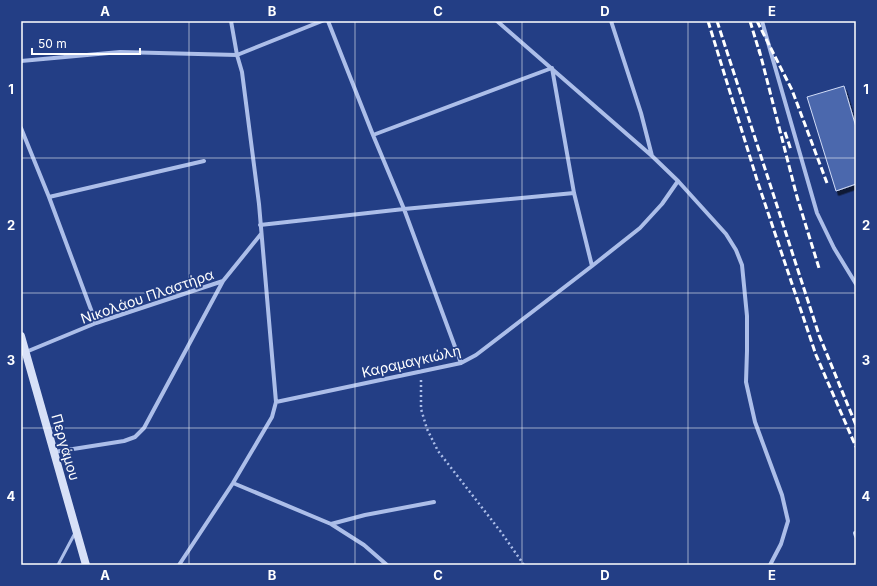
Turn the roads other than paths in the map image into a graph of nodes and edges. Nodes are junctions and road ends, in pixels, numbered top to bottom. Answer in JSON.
{"nodes":[{"id":1,"x":231,"y":21,"type":"edge"},
{"id":2,"x":322,"y":21,"type":"edge"},
{"id":3,"x":328,"y":21,"type":"edge"},
{"id":4,"x":497,"y":21,"type":"edge"},
{"id":5,"x":611,"y":21,"type":"edge"},
{"id":6,"x":762,"y":21,"type":"edge"},
{"id":7,"x":237,"y":55,"type":"junction"},
{"id":8,"x":21,"y":61,"type":"edge"},
{"id":9,"x":552,"y":68,"type":"junction"},
{"id":10,"x":21,"y":128,"type":"edge"},
{"id":11,"x":373,"y":135,"type":"junction"},
{"id":12,"x":652,"y":156,"type":"junction"},
{"id":13,"x":204,"y":160,"type":"dead end"},
{"id":14,"x":678,"y":181,"type":"junction"},
{"id":15,"x":574,"y":193,"type":"junction"},
{"id":16,"x":49,"y":197,"type":"junction"},
{"id":17,"x":404,"y":209,"type":"junction"},
{"id":18,"x":260,"y":225,"type":"junction"},
{"id":19,"x":261,"y":234,"type":"junction"},
{"id":20,"x":592,"y":266,"type":"junction"},
{"id":21,"x":224,"y":281,"type":"junction"},
{"id":22,"x":856,"y":284,"type":"edge"},
{"id":23,"x":96,"y":323,"type":"junction"},
{"id":24,"x":21,"y":336,"type":"edge"},
{"id":25,"x":23,"y":353,"type":"edge"},
{"id":26,"x":461,"y":363,"type":"junction"},
{"id":27,"x":276,"y":402,"type":"junction"},
{"id":28,"x":54,"y":452,"type":"junction"},
{"id":29,"x":233,"y":483,"type":"junction"},
{"id":30,"x":434,"y":502,"type":"dead end"},
{"id":31,"x":331,"y":524,"type":"junction"},
{"id":32,"x":76,"y":530,"type":"junction"},
{"id":33,"x":58,"y":565,"type":"edge"},
{"id":34,"x":86,"y":565,"type":"edge"},
{"id":35,"x":179,"y":565,"type":"edge"},
{"id":36,"x":387,"y":565,"type":"edge"},
{"id":37,"x":770,"y":565,"type":"edge"}],
"edges":[{"from":1,"to":7,"type":"street"},
{"from":2,"to":7,"type":"street"},
{"from":3,"to":11,"type":"street"},
{"from":4,"to":9,"type":"street"},
{"from":5,"to":12,"type":"street"},
{"from":6,"to":22,"type":"street"},
{"from":7,"to":8,"type":"street"},
{"from":7,"to":18,"type":"street"},
{"from":9,"to":11,"type":"street"},
{"from":9,"to":12,"type":"street"},
{"from":9,"to":15,"type":"street"},
{"from":10,"to":16,"type":"street"},
{"from":11,"to":17,"type":"street"},
{"from":12,"to":14,"type":"street"},
{"from":13,"to":16,"type":"street"},
{"from":14,"to":20,"type":"street","name":"Καραμαγκιώλη"},
{"from":14,"to":37,"type":"street"},
{"from":15,"to":17,"type":"street"},
{"from":15,"to":20,"type":"street"},
{"from":16,"to":23,"type":"street"},
{"from":17,"to":18,"type":"street"},
{"from":17,"to":26,"type":"street"},
{"from":18,"to":19,"type":"street"},
{"from":19,"to":21,"type":"street","name":"Νικολάου Πλαστήρα"},
{"from":19,"to":27,"type":"street"},
{"from":20,"to":26,"type":"street","name":"Καραμαγκιώλη"},
{"from":21,"to":23,"type":"street","name":"Νικολάου Πλαστήρα"},
{"from":21,"to":28,"type":"street"},
{"from":23,"to":25,"type":"street","name":"Νικολάου Πλαστήρα"},
{"from":24,"to":25,"type":"street","name":"Περγάμου"},
{"from":25,"to":28,"type":"street","name":"Περγάμου"},
{"from":26,"to":27,"type":"street","name":"Καραμαγκιώλη"},
{"from":27,"to":29,"type":"street"},
{"from":28,"to":32,"type":"street","name":"Περγάμου"},
{"from":29,"to":31,"type":"street"},
{"from":29,"to":35,"type":"street"},
{"from":30,"to":31,"type":"street"},
{"from":31,"to":36,"type":"street"},
{"from":32,"to":33,"type":"lane"},
{"from":32,"to":34,"type":"street","name":"Περγάμου"}]}
